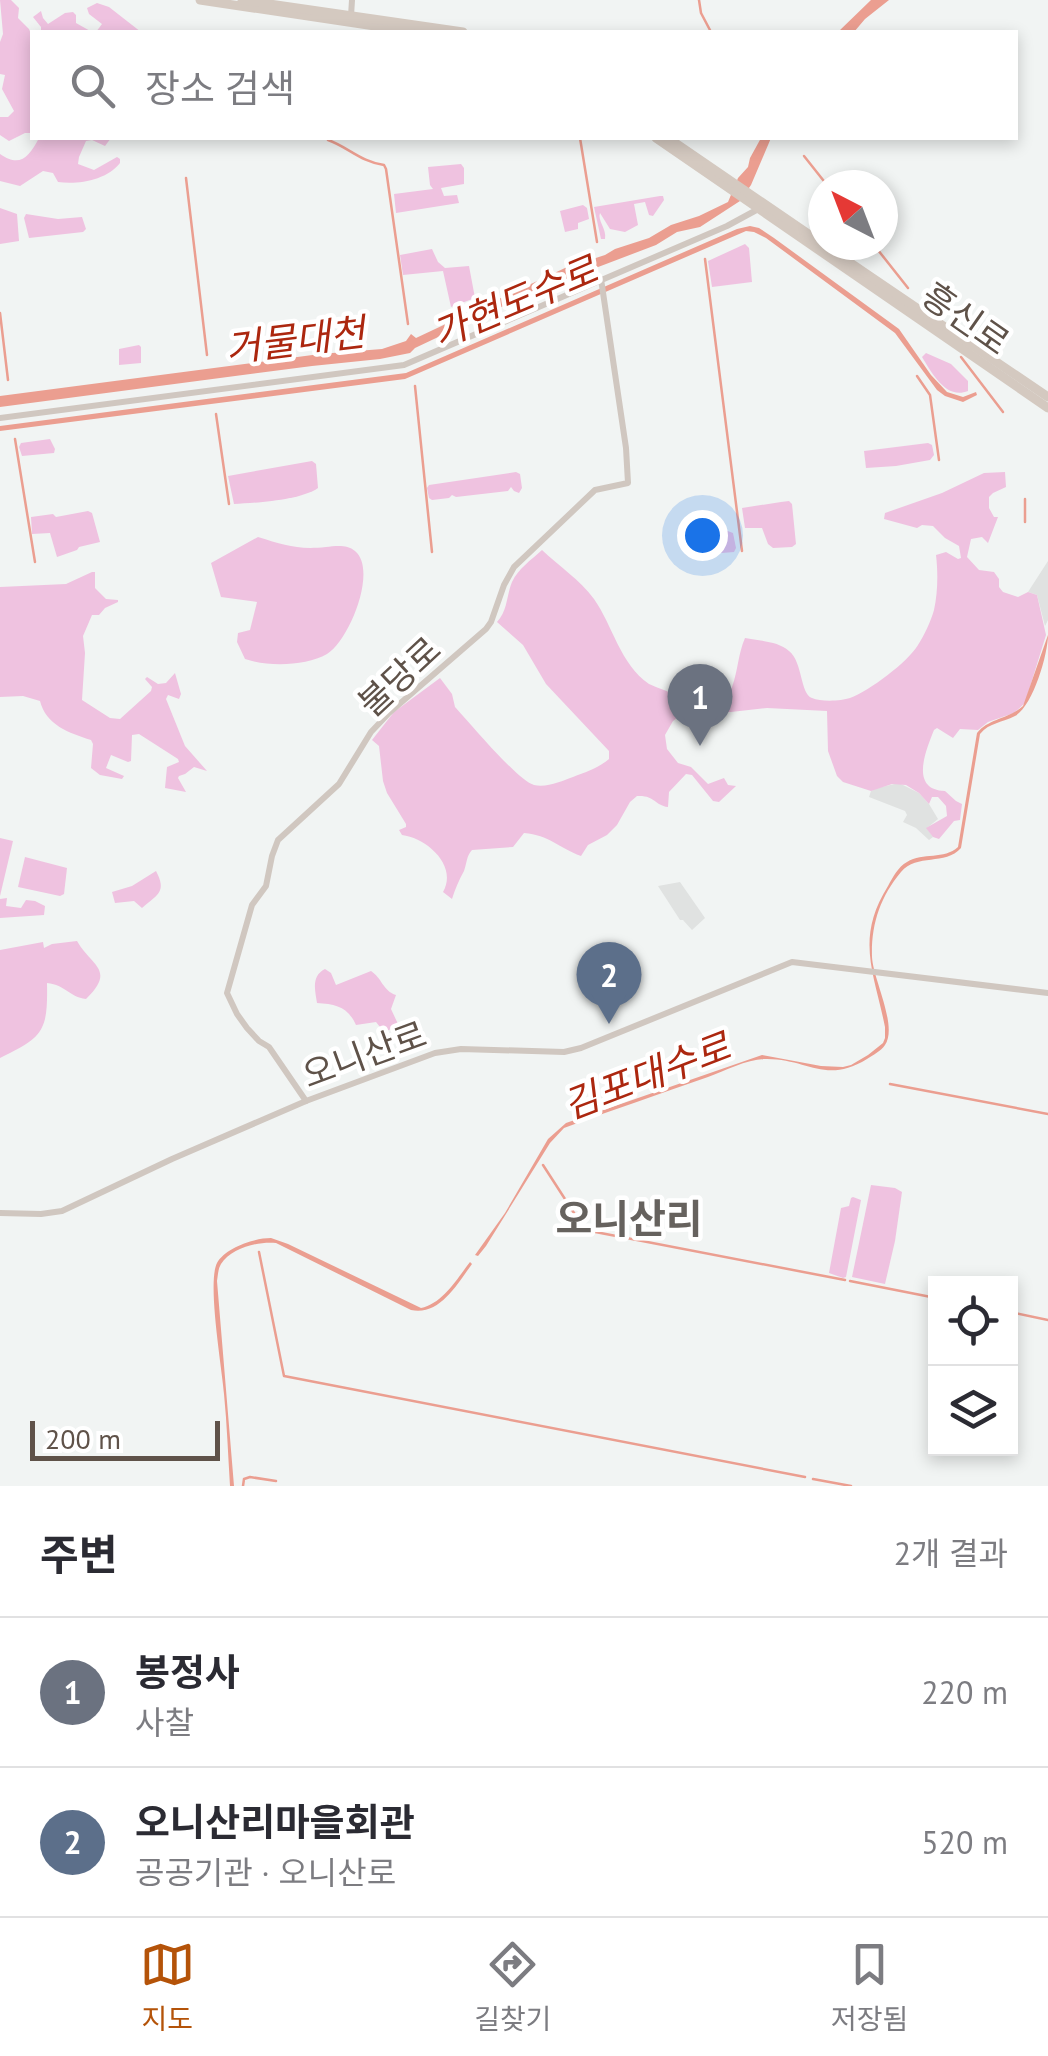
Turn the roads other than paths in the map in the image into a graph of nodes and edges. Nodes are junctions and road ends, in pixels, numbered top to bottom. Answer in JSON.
{"nodes":[{"id":1,"x":200,"y":0,"type":"edge"},
{"id":2,"x":242,"y":0,"type":"edge"},
{"id":3,"x":352,"y":0,"type":"edge"},
{"id":4,"x":351,"y":16,"type":"junction"},
{"id":5,"x":402,"y":30,"type":"edge"},
{"id":6,"x":449,"y":30,"type":"edge"},
{"id":7,"x":659,"y":140,"type":"edge"},
{"id":8,"x":671,"y":140,"type":"edge"},
{"id":9,"x":728,"y":183,"type":"junction"},
{"id":10,"x":763,"y":206,"type":"junction"},
{"id":11,"x":808,"y":235,"type":"edge"},
{"id":12,"x":845,"y":260,"type":"edge"},
{"id":13,"x":601,"y":279,"type":"junction"},
{"id":14,"x":1048,"y":398,"type":"edge"},
{"id":15,"x":1048,"y":408,"type":"edge"},
{"id":16,"x":0,"y":418,"type":"edge"},
{"id":17,"x":1048,"y":993,"type":"edge"},
{"id":18,"x":306,"y":1101,"type":"junction"},
{"id":19,"x":0,"y":1213,"type":"edge"}],
"edges":[{"from":1,"to":5,"type":"main road"},
{"from":2,"to":4,"type":"main road"},
{"from":3,"to":4,"type":"street"},
{"from":4,"to":6,"type":"main road"},
{"from":7,"to":9,"type":"main road","name":"흥신로"},
{"from":8,"to":9,"type":"main road","name":"흥신로"},
{"from":9,"to":10,"type":"main road","name":"흥신로"},
{"from":10,"to":11,"type":"main road","name":"흥신로"},
{"from":10,"to":13,"type":"street"},
{"from":10,"to":15,"type":"main road","name":"흥신로"},
{"from":12,"to":14,"type":"main road","name":"흥신로"},
{"from":13,"to":16,"type":"street"},
{"from":13,"to":18,"type":"street","name":"불당로"},
{"from":17,"to":18,"type":"street","name":"오니산로"},
{"from":18,"to":19,"type":"street","name":"오니산로"}]}
